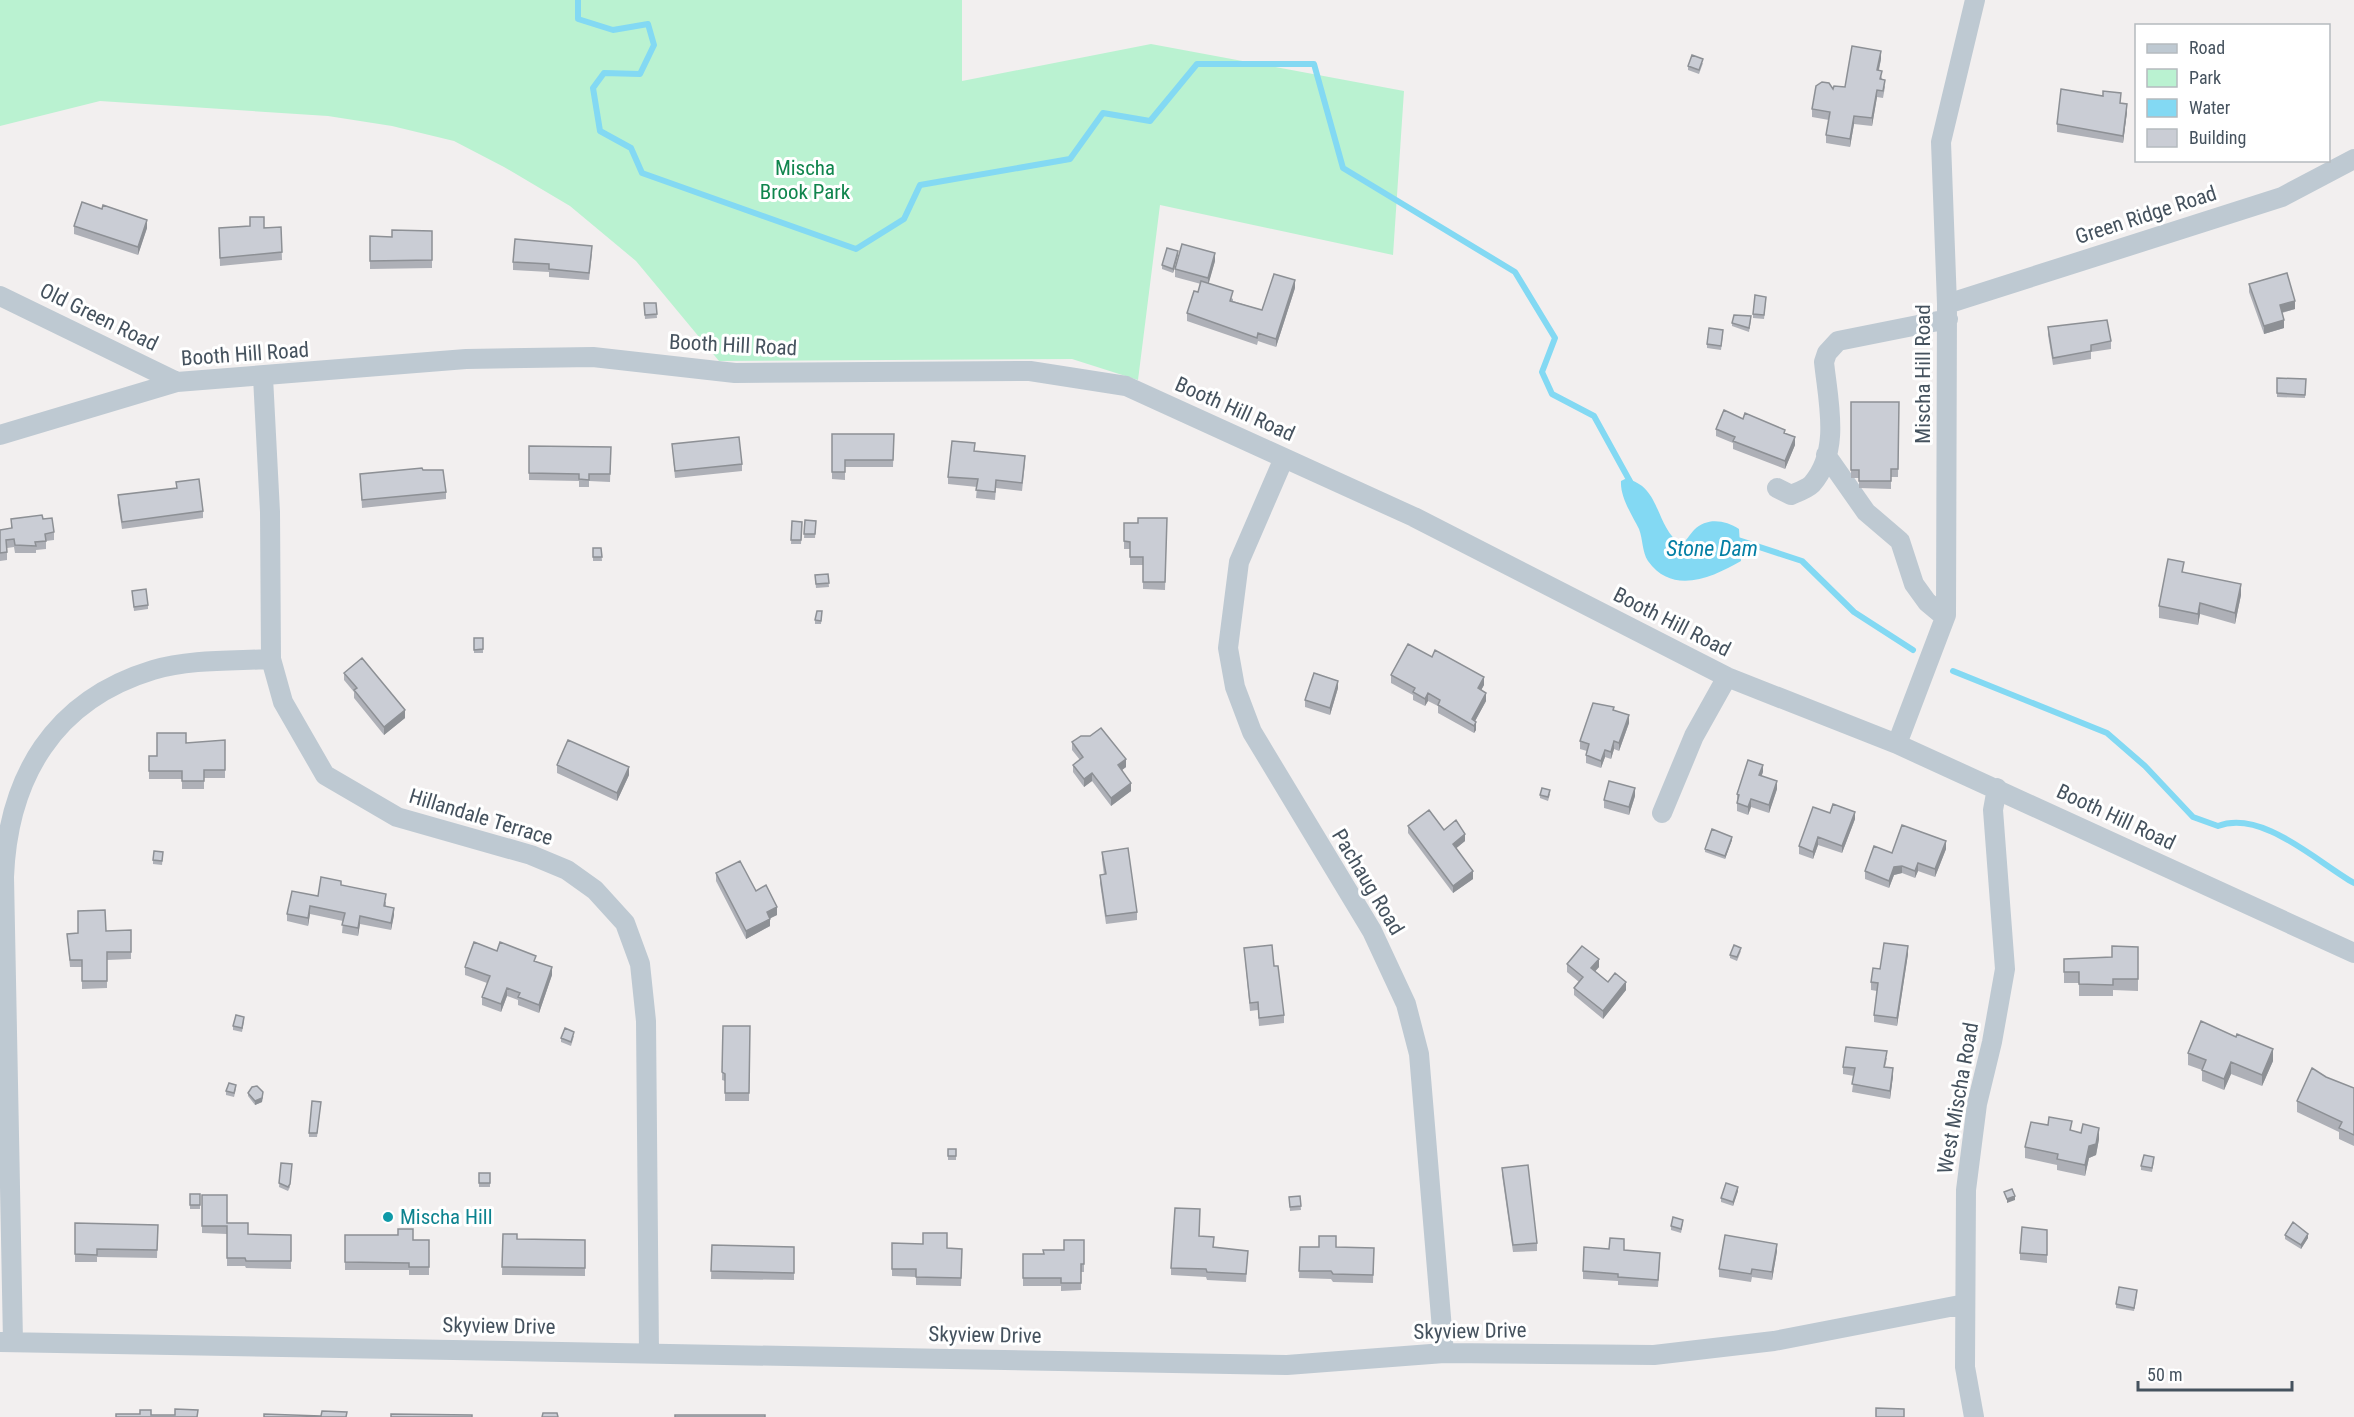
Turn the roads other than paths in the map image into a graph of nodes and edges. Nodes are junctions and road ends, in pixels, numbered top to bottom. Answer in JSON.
{"nodes":[{"id":1,"x":1975,"y":0,"type":"edge"},
{"id":2,"x":2354,"y":159,"type":"edge"},
{"id":3,"x":0,"y":296,"type":"edge"},
{"id":4,"x":1947,"y":311,"type":"junction"},
{"id":5,"x":263,"y":377,"type":"junction"},
{"id":6,"x":177,"y":382,"type":"junction"},
{"id":7,"x":0,"y":435,"type":"edge"},
{"id":8,"x":1826,"y":455,"type":"junction"},
{"id":9,"x":1284,"y":458,"type":"junction"},
{"id":10,"x":1777,"y":488,"type":"dead end"},
{"id":11,"x":1945,"y":617,"type":"junction"},
{"id":12,"x":272,"y":659,"type":"junction"},
{"id":13,"x":1727,"y":677,"type":"junction"},
{"id":14,"x":1898,"y":744,"type":"junction"},
{"id":15,"x":1997,"y":788,"type":"junction"},
{"id":16,"x":1662,"y":813,"type":"dead end"},
{"id":17,"x":2354,"y":953,"type":"edge"},
{"id":18,"x":1965,"y":1304,"type":"junction"},
{"id":19,"x":7,"y":1342,"type":"edge"},
{"id":20,"x":649,"y":1353,"type":"junction"},
{"id":21,"x":1444,"y":1353,"type":"junction"},
{"id":22,"x":1974,"y":1417,"type":"edge"}],
"edges":[{"from":1,"to":4,"type":"street","name":"Mischa Hill Road"},
{"from":2,"to":4,"type":"street","name":"Green Ridge Road"},
{"from":3,"to":6,"type":"street","name":"Old Green Road"},
{"from":4,"to":8,"type":"street","name":"Green Ridge Road"},
{"from":4,"to":11,"type":"street","name":"Mischa Hill Road"},
{"from":5,"to":6,"type":"street","name":"Booth Hill Road"},
{"from":5,"to":9,"type":"street","name":"Booth Hill Road"},
{"from":5,"to":12,"type":"street","name":"Hillandale Terrace"},
{"from":6,"to":7,"type":"street","name":"Booth Hill Road"},
{"from":8,"to":10,"type":"street","name":"Green Ridge Road"},
{"from":8,"to":11,"type":"street"},
{"from":9,"to":13,"type":"street","name":"Booth Hill Road"},
{"from":9,"to":21,"type":"street","name":"Pachaug Road"},
{"from":11,"to":14,"type":"street","name":"Mischa Hill Road"},
{"from":12,"to":19,"type":"street"},
{"from":12,"to":20,"type":"street","name":"Hillandale Terrace"},
{"from":13,"to":14,"type":"street","name":"Booth Hill Road"},
{"from":13,"to":16,"type":"street"},
{"from":14,"to":15,"type":"street","name":"Booth Hill Road"},
{"from":15,"to":17,"type":"street","name":"Booth Hill Road"},
{"from":15,"to":18,"type":"street","name":"West Mischa Road"},
{"from":18,"to":21,"type":"street","name":"Skyview Drive"},
{"from":18,"to":22,"type":"street","name":"West Mischa Road"},
{"from":19,"to":20,"type":"street","name":"Skyview Drive"},
{"from":20,"to":21,"type":"street","name":"Skyview Drive"}]}
